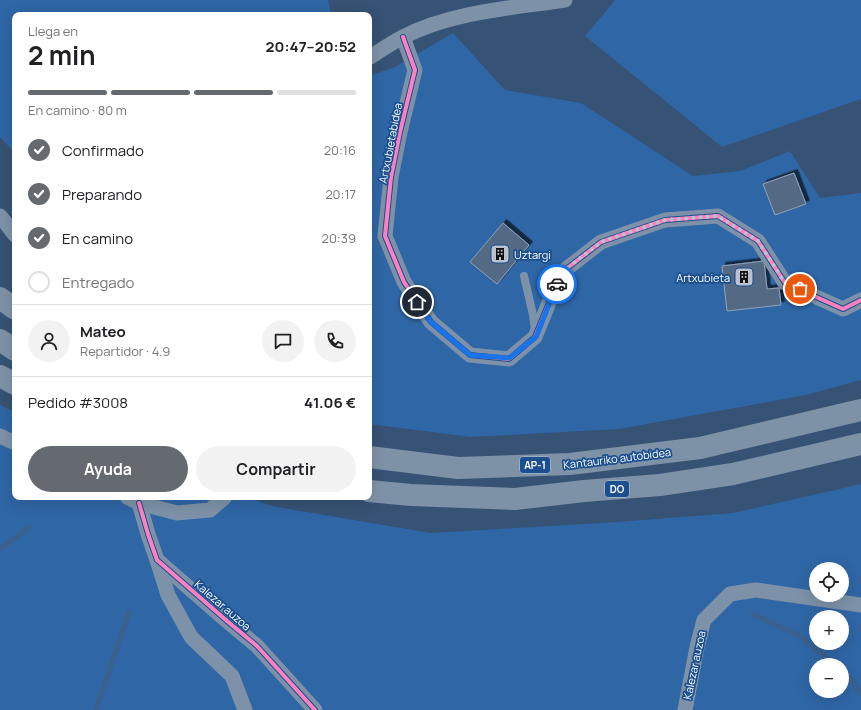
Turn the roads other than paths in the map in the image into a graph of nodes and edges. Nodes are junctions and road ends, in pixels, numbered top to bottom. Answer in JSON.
{"nodes":[{"id":1,"x":565,"y":0,"type":"edge"},
{"id":2,"x":403,"y":37,"type":"junction"},
{"id":3,"x":372,"y":56,"type":"edge"},
{"id":4,"x":0,"y":216,"type":"edge"},
{"id":5,"x":12,"y":231,"type":"edge"},
{"id":6,"x":524,"y":276,"type":"dead end"},
{"id":7,"x":0,"y":298,"type":"edge"},
{"id":8,"x":861,"y":300,"type":"edge"},
{"id":9,"x":12,"y":307,"type":"edge"},
{"id":10,"x":536,"y":337,"type":"junction"},
{"id":11,"x":0,"y":340,"type":"edge"},
{"id":12,"x":12,"y":348,"type":"edge"},
{"id":13,"x":0,"y":376,"type":"edge"},
{"id":14,"x":12,"y":382,"type":"edge"},
{"id":15,"x":861,"y":410,"type":"edge"},
{"id":16,"x":0,"y":436,"type":"edge"},
{"id":17,"x":12,"y":442,"type":"edge"},
{"id":18,"x":861,"y":444,"type":"edge"},
{"id":19,"x":372,"y":457,"type":"edge"},
{"id":20,"x":372,"y":491,"type":"edge"},
{"id":21,"x":133,"y":500,"type":"edge"},
{"id":22,"x":222,"y":500,"type":"edge"},
{"id":23,"x":157,"y":560,"type":"junction"},
{"id":24,"x":861,"y":605,"type":"edge"},
{"id":25,"x":245,"y":710,"type":"edge"},
{"id":26,"x":315,"y":710,"type":"edge"},
{"id":27,"x":685,"y":710,"type":"edge"}],
"edges":[{"from":1,"to":2,"type":"street"},
{"from":2,"to":3,"type":"street"},
{"from":2,"to":10,"type":"street","name":"Artxubietabidea"},
{"from":4,"to":5,"type":"street"},
{"from":6,"to":10,"type":"lane"},
{"from":7,"to":9,"type":"highway"},
{"from":8,"to":10,"type":"street"},
{"from":11,"to":12,"type":"highway"},
{"from":13,"to":14,"type":"highway"},
{"from":15,"to":19,"type":"highway","name":"Kantauriko autobidea","number":"AP-1"},
{"from":16,"to":17,"type":"street"},
{"from":18,"to":20,"type":"highway","number":"DO"},
{"from":21,"to":22,"type":"street","name":"Kalezar auzoa"},
{"from":21,"to":23,"type":"street","name":"Kalezar auzoa"},
{"from":23,"to":25,"type":"street","name":"Kalezar auzoa"},
{"from":23,"to":26,"type":"street","name":"Kalezar auzoa"},
{"from":24,"to":27,"type":"street","name":"Kalezar auzoa"}]}
